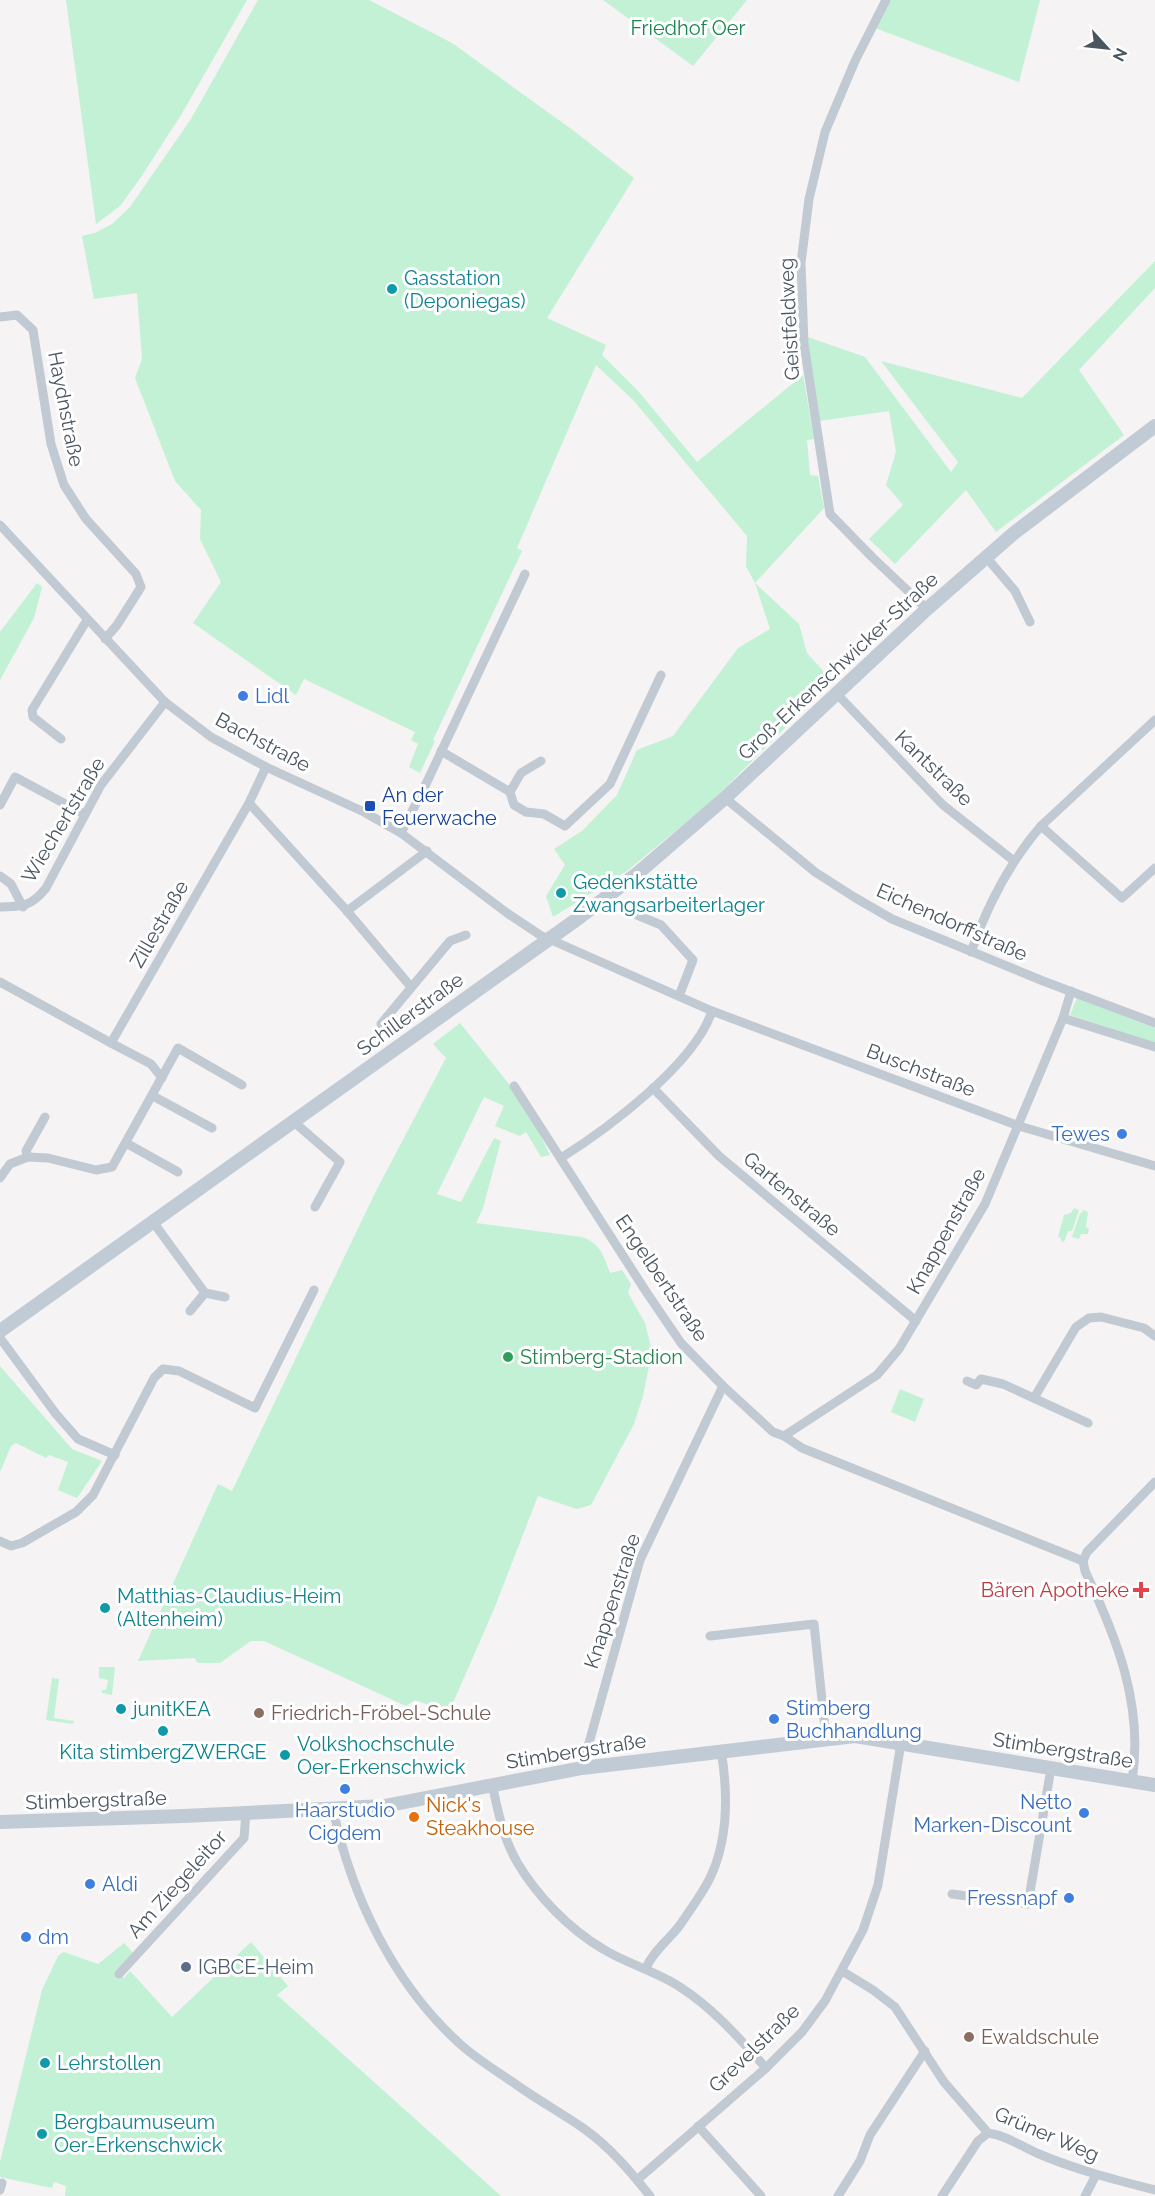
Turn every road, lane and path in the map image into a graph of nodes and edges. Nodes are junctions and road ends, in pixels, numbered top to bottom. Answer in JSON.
{"nodes":[{"id":1,"x":886,"y":0,"type":"edge"},
{"id":2,"x":0,"y":317,"type":"edge"},
{"id":3,"x":1155,"y":426,"type":"edge"},
{"id":4,"x":0,"y":525,"type":"edge"},
{"id":5,"x":986,"y":557,"type":"junction"},
{"id":6,"x":525,"y":574,"type":"dead end"},
{"id":7,"x":927,"y":609,"type":"junction"},
{"id":8,"x":87,"y":620,"type":"junction"},
{"id":9,"x":1030,"y":622,"type":"dead end"},
{"id":10,"x":105,"y":639,"type":"junction"},
{"id":11,"x":661,"y":675,"type":"dead end"},
{"id":12,"x":836,"y":693,"type":"junction"},
{"id":13,"x":165,"y":702,"type":"junction"},
{"id":14,"x":1155,"y":720,"type":"edge"},
{"id":15,"x":61,"y":739,"type":"dead end"},
{"id":16,"x":441,"y":751,"type":"junction"},
{"id":17,"x":541,"y":761,"type":"dead end"},
{"id":18,"x":266,"y":767,"type":"junction"},
{"id":19,"x":510,"y":792,"type":"junction"},
{"id":20,"x":725,"y":798,"type":"junction"},
{"id":21,"x":249,"y":803,"type":"junction"},
{"id":22,"x":0,"y":805,"type":"edge"},
{"id":23,"x":84,"y":814,"type":"junction"},
{"id":24,"x":1041,"y":826,"type":"junction"},
{"id":25,"x":401,"y":833,"type":"junction"},
{"id":26,"x":427,"y":851,"type":"junction"},
{"id":27,"x":1014,"y":861,"type":"junction"},
{"id":28,"x":1155,"y":868,"type":"edge"},
{"id":29,"x":0,"y":876,"type":"edge"},
{"id":30,"x":0,"y":907,"type":"edge"},
{"id":31,"x":23,"y":907,"type":"junction"},
{"id":32,"x":347,"y":911,"type":"junction"},
{"id":33,"x":638,"y":915,"type":"dead end"},
{"id":34,"x":466,"y":934,"type":"dead end"},
{"id":35,"x":550,"y":938,"type":"junction"},
{"id":36,"x":971,"y":952,"type":"junction"},
{"id":37,"x":0,"y":982,"type":"edge"},
{"id":38,"x":411,"y":987,"type":"junction"},
{"id":39,"x":1071,"y":991,"type":"junction"},
{"id":40,"x":679,"y":996,"type":"junction"},
{"id":41,"x":712,"y":1011,"type":"junction"},
{"id":42,"x":1063,"y":1018,"type":"junction"},
{"id":43,"x":1155,"y":1023,"type":"edge"},
{"id":44,"x":381,"y":1024,"type":"dead end"},
{"id":45,"x":111,"y":1043,"type":"junction"},
{"id":46,"x":1155,"y":1047,"type":"edge"},
{"id":47,"x":162,"y":1078,"type":"junction"},
{"id":48,"x":242,"y":1084,"type":"dead end"},
{"id":49,"x":514,"y":1086,"type":"dead end"},
{"id":50,"x":653,"y":1088,"type":"junction"},
{"id":51,"x":153,"y":1096,"type":"junction"},
{"id":52,"x":45,"y":1117,"type":"dead end"},
{"id":53,"x":294,"y":1122,"type":"junction"},
{"id":54,"x":1019,"y":1126,"type":"junction"},
{"id":55,"x":212,"y":1128,"type":"dead end"},
{"id":56,"x":126,"y":1143,"type":"junction"},
{"id":57,"x":28,"y":1157,"type":"junction"},
{"id":58,"x":561,"y":1158,"type":"junction"},
{"id":59,"x":6,"y":1161,"type":"edge"},
{"id":60,"x":1155,"y":1166,"type":"edge"},
{"id":61,"x":178,"y":1172,"type":"dead end"},
{"id":62,"x":0,"y":1178,"type":"edge"},
{"id":63,"x":315,"y":1207,"type":"dead end"},
{"id":64,"x":153,"y":1222,"type":"junction"},
{"id":65,"x":314,"y":1290,"type":"dead end"},
{"id":66,"x":205,"y":1293,"type":"junction"},
{"id":67,"x":225,"y":1298,"type":"dead end"},
{"id":68,"x":190,"y":1311,"type":"dead end"},
{"id":69,"x":916,"y":1321,"type":"junction"},
{"id":70,"x":0,"y":1331,"type":"edge"},
{"id":71,"x":1155,"y":1336,"type":"edge"},
{"id":72,"x":0,"y":1338,"type":"edge"},
{"id":73,"x":967,"y":1381,"type":"dead end"},
{"id":74,"x":723,"y":1386,"type":"junction"},
{"id":75,"x":1034,"y":1398,"type":"junction"},
{"id":76,"x":1088,"y":1423,"type":"dead end"},
{"id":77,"x":784,"y":1436,"type":"junction"},
{"id":78,"x":115,"y":1455,"type":"junction"},
{"id":79,"x":1155,"y":1482,"type":"edge"},
{"id":80,"x":0,"y":1541,"type":"edge"},
{"id":81,"x":1083,"y":1561,"type":"junction"},
{"id":82,"x":710,"y":1636,"type":"dead end"},
{"id":83,"x":825,"y":1738,"type":"junction"},
{"id":84,"x":902,"y":1743,"type":"junction"},
{"id":85,"x":721,"y":1750,"type":"junction"},
{"id":86,"x":582,"y":1768,"type":"junction"},
{"id":87,"x":1051,"y":1768,"type":"junction"},
{"id":88,"x":1132,"y":1781,"type":"junction"},
{"id":89,"x":492,"y":1784,"type":"junction"},
{"id":90,"x":1155,"y":1785,"type":"edge"},
{"id":91,"x":333,"y":1809,"type":"junction"},
{"id":92,"x":246,"y":1812,"type":"junction"},
{"id":93,"x":0,"y":1822,"type":"edge"},
{"id":94,"x":952,"y":1894,"type":"dead end"},
{"id":95,"x":646,"y":1968,"type":"junction"},
{"id":96,"x":842,"y":1971,"type":"junction"},
{"id":97,"x":119,"y":1974,"type":"dead end"},
{"id":98,"x":925,"y":2051,"type":"junction"},
{"id":99,"x":766,"y":2068,"type":"junction"},
{"id":100,"x":698,"y":2126,"type":"junction"},
{"id":101,"x":988,"y":2133,"type":"junction"},
{"id":102,"x":1096,"y":2175,"type":"junction"},
{"id":103,"x":637,"y":2180,"type":"junction"},
{"id":104,"x":1155,"y":2190,"type":"edge"},
{"id":105,"x":650,"y":2196,"type":"edge"},
{"id":106,"x":761,"y":2196,"type":"edge"},
{"id":107,"x":838,"y":2196,"type":"edge"},
{"id":108,"x":942,"y":2196,"type":"edge"},
{"id":109,"x":1085,"y":2196,"type":"edge"}],
"edges":[{"from":1,"to":7,"type":"street","name":"Geistfeldweg"},
{"from":2,"to":10,"type":"street","name":"Haydnstraße"},
{"from":3,"to":5,"type":"main road","name":"Groß-Erkenschwicker-Straße"},
{"from":4,"to":8,"type":"street","name":"Bachstraße"},
{"from":5,"to":7,"type":"main road","name":"Groß-Erkenschwicker-Straße"},
{"from":5,"to":9,"type":"street"},
{"from":6,"to":16,"type":"street"},
{"from":7,"to":12,"type":"main road","name":"Groß-Erkenschwicker-Straße"},
{"from":8,"to":10,"type":"street","name":"Bachstraße"},
{"from":8,"to":15,"type":"street"},
{"from":10,"to":13,"type":"street","name":"Bachstraße"},
{"from":11,"to":19,"type":"street"},
{"from":12,"to":20,"type":"main road","name":"Groß-Erkenschwicker-Straße"},
{"from":12,"to":27,"type":"street","name":"Kantstraße"},
{"from":13,"to":18,"type":"street","name":"Bachstraße"},
{"from":13,"to":23,"type":"street","name":"Wiechertstraße"},
{"from":14,"to":24,"type":"street"},
{"from":16,"to":19,"type":"street"},
{"from":16,"to":25,"type":"street"},
{"from":17,"to":19,"type":"street"},
{"from":18,"to":21,"type":"street","name":"Zillestraße"},
{"from":18,"to":25,"type":"street","name":"Bachstraße"},
{"from":20,"to":35,"type":"main road","name":"Groß-Erkenschwicker-Straße"},
{"from":20,"to":36,"type":"street","name":"Eichendorffstraße"},
{"from":21,"to":32,"type":"street"},
{"from":21,"to":45,"type":"street","name":"Zillestraße"},
{"from":22,"to":23,"type":"street"},
{"from":23,"to":31,"type":"street","name":"Wiechertstraße"},
{"from":24,"to":27,"type":"street"},
{"from":24,"to":28,"type":"street"},
{"from":25,"to":26,"type":"street","name":"Bachstraße"},
{"from":26,"to":32,"type":"street"},
{"from":26,"to":35,"type":"street","name":"Bachstraße"},
{"from":27,"to":36,"type":"street"},
{"from":29,"to":31,"type":"street"},
{"from":30,"to":31,"type":"street","name":"Wiechertstraße"},
{"from":32,"to":38,"type":"street"},
{"from":33,"to":40,"type":"street"},
{"from":34,"to":38,"type":"street","name":"Schillerstraße"},
{"from":35,"to":40,"type":"street","name":"Buschstraße"},
{"from":35,"to":53,"type":"main road","name":"Schillerstraße"},
{"from":36,"to":39,"type":"street","name":"Eichendorffstraße"},
{"from":37,"to":45,"type":"street"},
{"from":38,"to":44,"type":"street","name":"Schillerstraße"},
{"from":39,"to":42,"type":"street","name":"Knappenstraße"},
{"from":39,"to":43,"type":"street","name":"Eichendorffstraße"},
{"from":40,"to":41,"type":"street","name":"Buschstraße"},
{"from":41,"to":50,"type":"street"},
{"from":41,"to":54,"type":"street","name":"Buschstraße"},
{"from":42,"to":46,"type":"street"},
{"from":42,"to":54,"type":"street","name":"Knappenstraße"},
{"from":45,"to":47,"type":"street"},
{"from":47,"to":48,"type":"street"},
{"from":47,"to":51,"type":"street"},
{"from":49,"to":58,"type":"street","name":"Engelbertstraße"},
{"from":50,"to":58,"type":"street"},
{"from":50,"to":69,"type":"street","name":"Gartenstraße"},
{"from":51,"to":55,"type":"street"},
{"from":51,"to":56,"type":"street"},
{"from":52,"to":57,"type":"street"},
{"from":53,"to":63,"type":"street"},
{"from":53,"to":64,"type":"main road","name":"Schillerstraße"},
{"from":54,"to":60,"type":"street","name":"Buschstraße"},
{"from":54,"to":69,"type":"street","name":"Knappenstraße"},
{"from":56,"to":57,"type":"street"},
{"from":56,"to":61,"type":"street"},
{"from":57,"to":59,"type":"street"},
{"from":58,"to":74,"type":"street","name":"Engelbertstraße"},
{"from":59,"to":62,"type":"street"},
{"from":64,"to":66,"type":"street"},
{"from":64,"to":70,"type":"main road","name":"Schillerstraße"},
{"from":65,"to":78,"type":"street"},
{"from":66,"to":67,"type":"street"},
{"from":66,"to":68,"type":"street"},
{"from":69,"to":77,"type":"street","name":"Knappenstraße"},
{"from":71,"to":75,"type":"street"},
{"from":72,"to":78,"type":"street"},
{"from":73,"to":75,"type":"street"},
{"from":74,"to":77,"type":"street","name":"Engelbertstraße"},
{"from":74,"to":86,"type":"street","name":"Knappenstraße"},
{"from":75,"to":76,"type":"street"},
{"from":77,"to":81,"type":"street","name":"Engelbertstraße"},
{"from":78,"to":80,"type":"street"},
{"from":79,"to":81,"type":"street"},
{"from":81,"to":88,"type":"street"},
{"from":82,"to":83,"type":"street"},
{"from":83,"to":84,"type":"main road","name":"Stimbergstraße"},
{"from":83,"to":85,"type":"main road","name":"Stimbergstraße"},
{"from":84,"to":87,"type":"main road","name":"Stimbergstraße"},
{"from":84,"to":96,"type":"street","name":"Grevelstraße"},
{"from":85,"to":86,"type":"main road","name":"Stimbergstraße"},
{"from":85,"to":95,"type":"street"},
{"from":86,"to":89,"type":"main road","name":"Stimbergstraße"},
{"from":87,"to":88,"type":"main road","name":"Stimbergstraße"},
{"from":87,"to":94,"type":"street"},
{"from":88,"to":90,"type":"main road","name":"Stimbergstraße"},
{"from":89,"to":91,"type":"main road","name":"Stimbergstraße"},
{"from":89,"to":95,"type":"street"},
{"from":91,"to":92,"type":"main road","name":"Stimbergstraße"},
{"from":91,"to":103,"type":"street"},
{"from":92,"to":93,"type":"main road","name":"Stimbergstraße"},
{"from":92,"to":97,"type":"street","name":"Am Ziegeleitor"},
{"from":95,"to":99,"type":"street"},
{"from":96,"to":98,"type":"street","name":"Grüner Weg"},
{"from":96,"to":99,"type":"street","name":"Grevelstraße"},
{"from":98,"to":101,"type":"street","name":"Grüner Weg"},
{"from":98,"to":107,"type":"street"},
{"from":99,"to":100,"type":"street","name":"Grevelstraße"},
{"from":100,"to":103,"type":"street","name":"Grevelstraße"},
{"from":100,"to":106,"type":"street"},
{"from":101,"to":102,"type":"street","name":"Grüner Weg"},
{"from":101,"to":108,"type":"street"},
{"from":102,"to":104,"type":"street","name":"Grüner Weg"},
{"from":102,"to":109,"type":"street"},
{"from":103,"to":105,"type":"street"}]}
